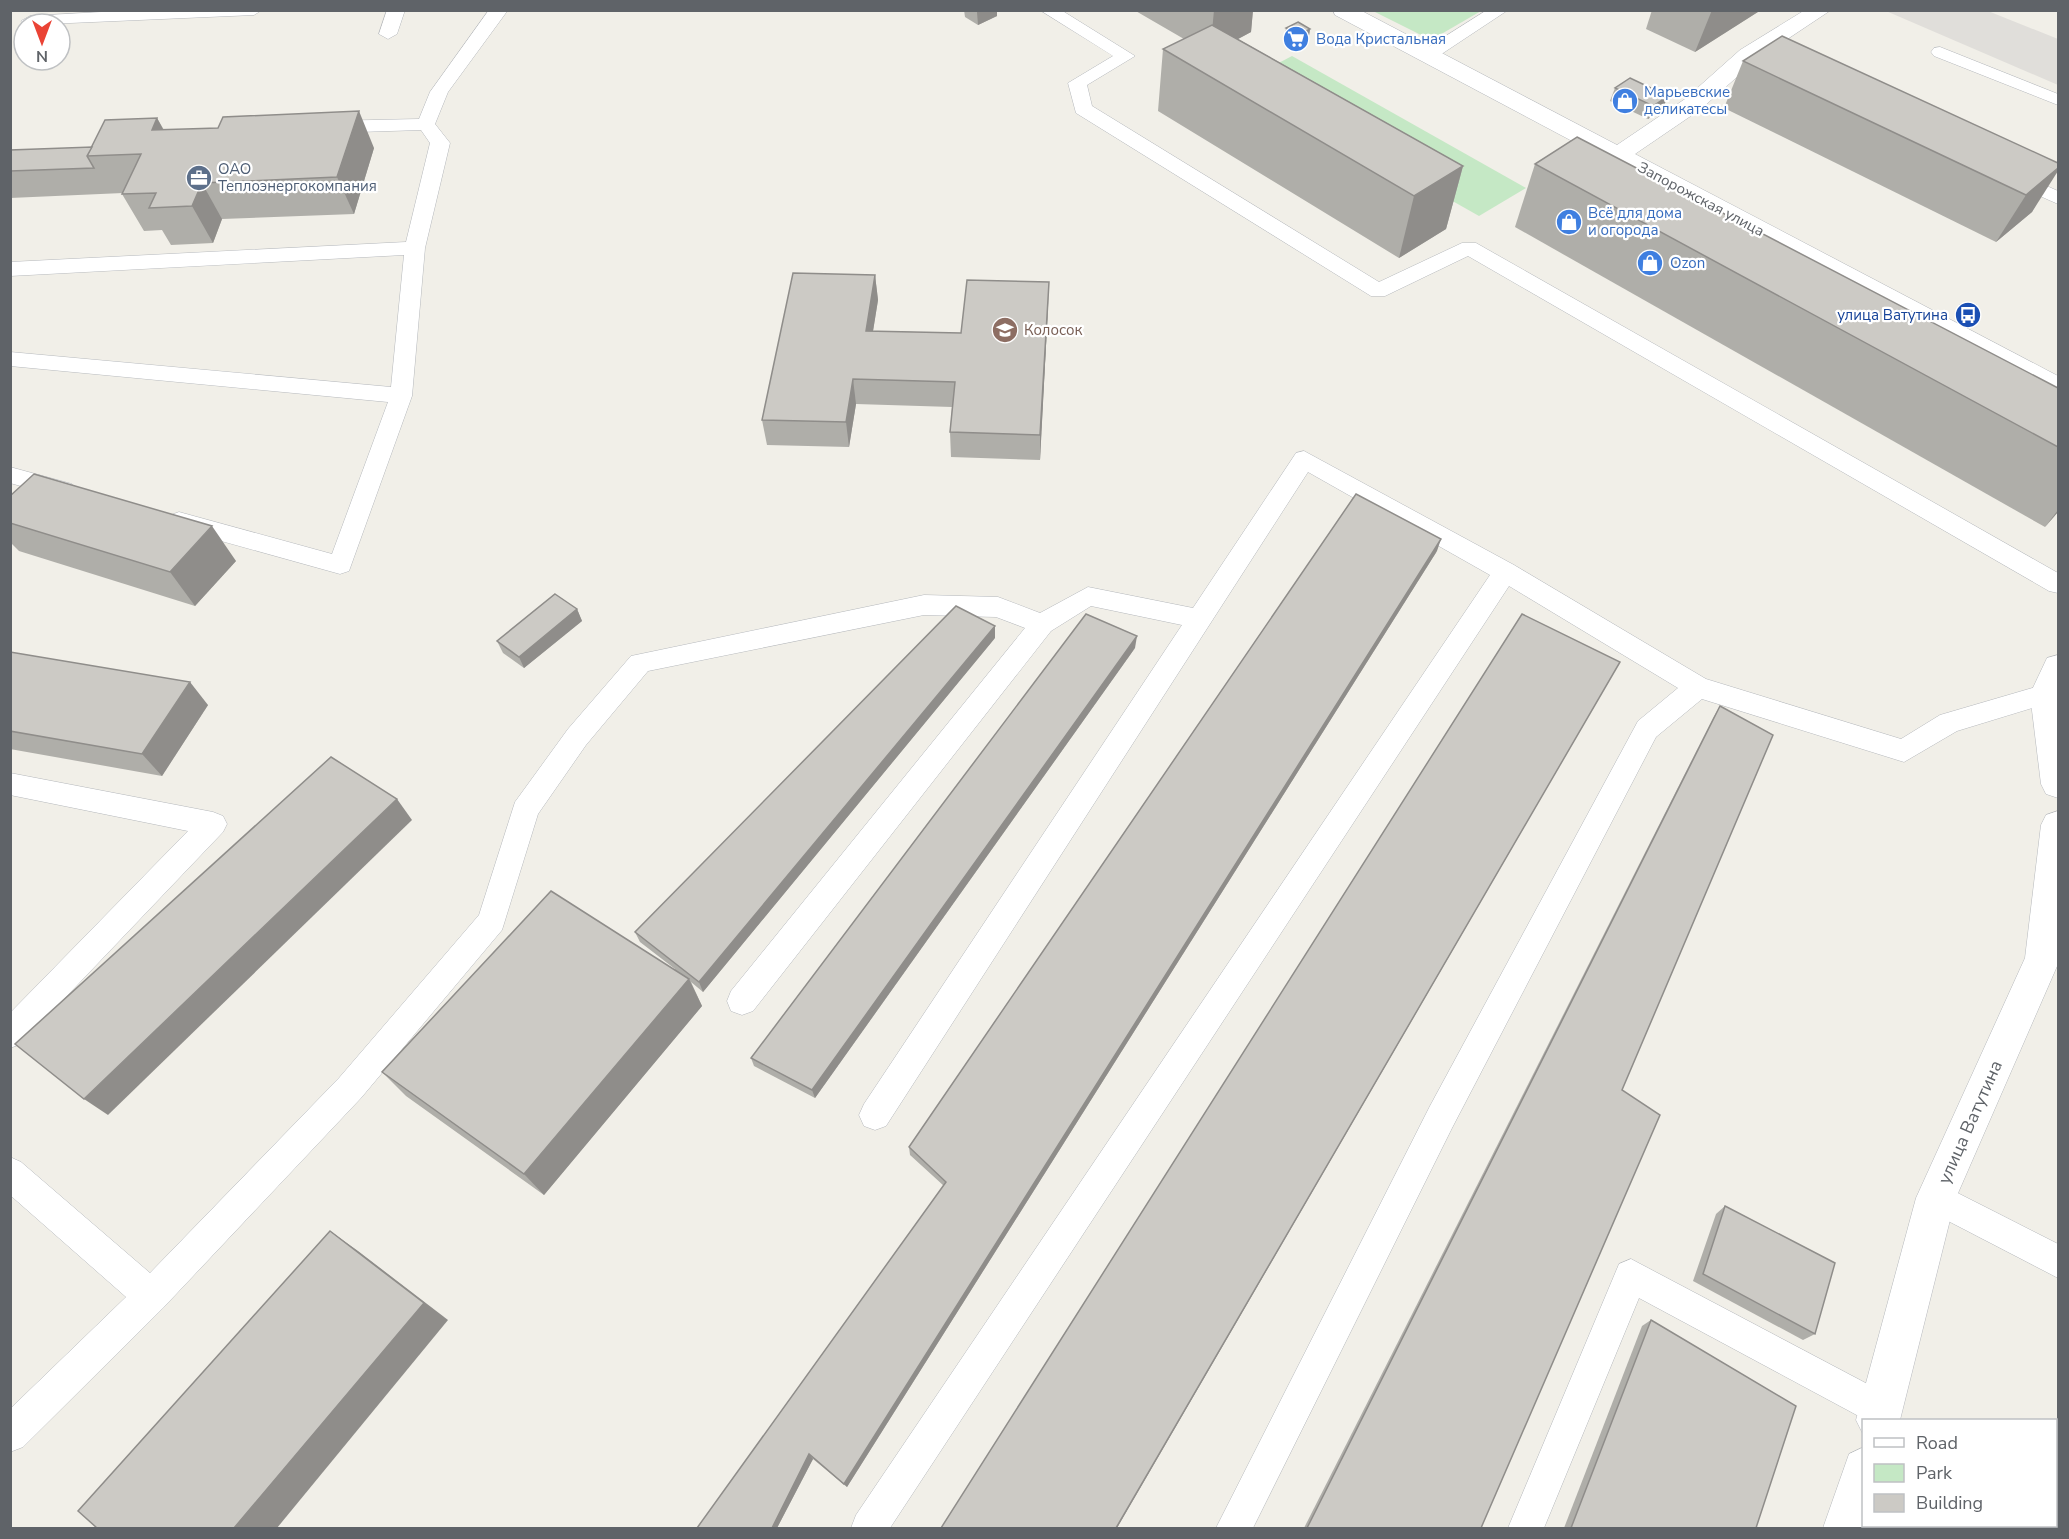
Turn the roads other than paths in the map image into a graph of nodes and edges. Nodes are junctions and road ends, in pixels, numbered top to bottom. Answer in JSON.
{"nodes":[{"id":1,"x":254,"y":10,"type":"edge"},
{"id":2,"x":396,"y":10,"type":"edge"},
{"id":3,"x":1048,"y":10,"type":"edge"},
{"id":4,"x":1343,"y":10,"type":"edge"},
{"id":5,"x":1500,"y":10,"type":"edge"},
{"id":6,"x":1821,"y":10,"type":"edge"},
{"id":7,"x":492,"y":11,"type":"edge"},
{"id":8,"x":72,"y":19,"type":"edge"},
{"id":9,"x":388,"y":34,"type":"dead end"},
{"id":10,"x":1940,"y":52,"type":"dead end"},
{"id":11,"x":1428,"y":55,"type":"junction"},
{"id":12,"x":1748,"y":55,"type":"junction"},
{"id":13,"x":1769,"y":65,"type":"edge"},
{"id":14,"x":2058,"y":100,"type":"edge"},
{"id":15,"x":426,"y":124,"type":"junction"},
{"id":16,"x":326,"y":127,"type":"edge"},
{"id":17,"x":1618,"y":155,"type":"junction"},
{"id":18,"x":1994,"y":168,"type":"edge"},
{"id":19,"x":2058,"y":198,"type":"edge"},
{"id":20,"x":415,"y":248,"type":"junction"},
{"id":21,"x":10,"y":269,"type":"edge"},
{"id":22,"x":10,"y":359,"type":"edge"},
{"id":23,"x":2058,"y":387,"type":"edge"},
{"id":24,"x":400,"y":396,"type":"junction"},
{"id":25,"x":10,"y":475,"type":"edge"},
{"id":26,"x":90,"y":497,"type":"edge"},
{"id":27,"x":158,"y":515,"type":"edge"},
{"id":28,"x":1505,"y":572,"type":"junction"},
{"id":29,"x":2058,"y":584,"type":"edge"},
{"id":30,"x":1199,"y":619,"type":"junction"},
{"id":31,"x":1042,"y":624,"type":"junction"},
{"id":32,"x":2052,"y":680,"type":"edge"},
{"id":33,"x":1698,"y":687,"type":"junction"},
{"id":34,"x":10,"y":784,"type":"edge"},
{"id":35,"x":2058,"y":784,"type":"edge"},
{"id":36,"x":2058,"y":825,"type":"edge"},
{"id":37,"x":2050,"y":962,"type":"edge"},
{"id":38,"x":742,"y":1001,"type":"dead end"},
{"id":39,"x":10,"y":1035,"type":"edge"},
{"id":40,"x":875,"y":1115,"type":"dead end"},
{"id":41,"x":10,"y":1173,"type":"edge"},
{"id":42,"x":1936,"y":1198,"type":"junction"},
{"id":43,"x":2058,"y":1262,"type":"edge"},
{"id":44,"x":151,"y":1296,"type":"junction"},
{"id":45,"x":1880,"y":1415,"type":"edge"},
{"id":46,"x":10,"y":1434,"type":"edge"},
{"id":47,"x":1862,"y":1472,"type":"edge"},
{"id":48,"x":869,"y":1528,"type":"edge"},
{"id":49,"x":1234,"y":1528,"type":"edge"},
{"id":50,"x":1526,"y":1528,"type":"edge"},
{"id":51,"x":1845,"y":1528,"type":"edge"}],
"edges":[{"from":1,"to":8,"type":"lane"},
{"from":2,"to":9,"type":"lane"},
{"from":3,"to":29,"type":"lane"},
{"from":4,"to":11,"type":"street","name":"Запорожская улица"},
{"from":5,"to":11,"type":"lane"},
{"from":6,"to":12,"type":"street"},
{"from":7,"to":15,"type":"lane"},
{"from":10,"to":14,"type":"lane"},
{"from":11,"to":17,"type":"street","name":"Запорожская улица"},
{"from":12,"to":13,"type":"lane"},
{"from":12,"to":17,"type":"street"},
{"from":15,"to":16,"type":"lane"},
{"from":15,"to":20,"type":"lane"},
{"from":17,"to":23,"type":"street","name":"Запорожская улица"},
{"from":18,"to":19,"type":"lane"},
{"from":20,"to":21,"type":"lane"},
{"from":20,"to":24,"type":"lane"},
{"from":22,"to":24,"type":"lane"},
{"from":24,"to":27,"type":"lane"},
{"from":25,"to":26,"type":"lane"},
{"from":28,"to":30,"type":"lane"},
{"from":28,"to":33,"type":"lane"},
{"from":28,"to":48,"type":"lane"},
{"from":30,"to":31,"type":"lane"},
{"from":30,"to":40,"type":"lane"},
{"from":31,"to":38,"type":"lane"},
{"from":31,"to":44,"type":"lane"},
{"from":32,"to":33,"type":"lane"},
{"from":32,"to":35,"type":"street"},
{"from":33,"to":49,"type":"lane"},
{"from":34,"to":39,"type":"lane"},
{"from":36,"to":37,"type":"street","name":"улица Ватутина"},
{"from":37,"to":42,"type":"street","name":"улица Ватутина"},
{"from":41,"to":44,"type":"lane"},
{"from":42,"to":43,"type":"lane"},
{"from":42,"to":45,"type":"street","name":"улица Ватутина"},
{"from":44,"to":46,"type":"lane"},
{"from":45,"to":50,"type":"lane"},
{"from":47,"to":51,"type":"street"}]}
